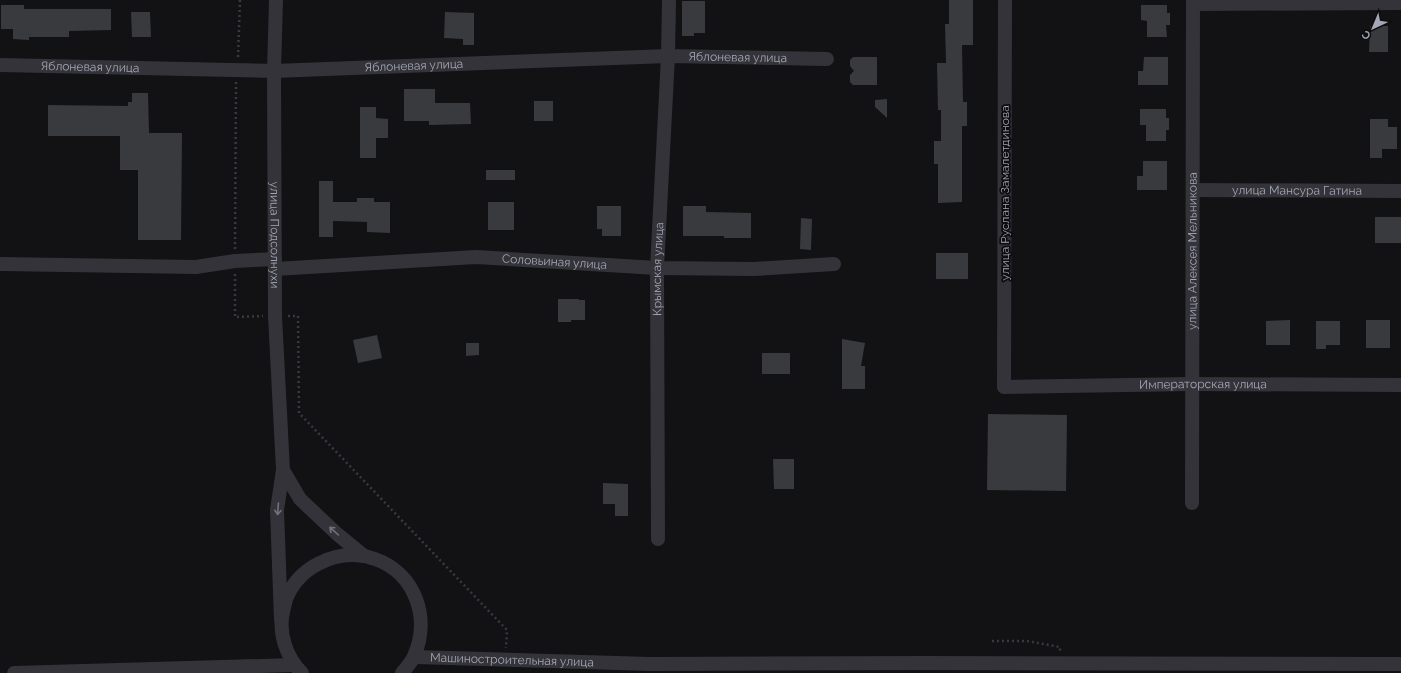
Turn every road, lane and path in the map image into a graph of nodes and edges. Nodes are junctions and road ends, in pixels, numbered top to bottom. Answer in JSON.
{"nodes":[{"id":1,"x":240,"y":0,"type":"edge"},
{"id":2,"x":276,"y":0,"type":"edge"},
{"id":3,"x":669,"y":0,"type":"edge"},
{"id":4,"x":1005,"y":0,"type":"edge"},
{"id":5,"x":1193,"y":2,"type":"edge"},
{"id":6,"x":1401,"y":3,"type":"edge"},
{"id":7,"x":668,"y":56,"type":"junction"},
{"id":8,"x":827,"y":59,"type":"dead end"},
{"id":9,"x":0,"y":65,"type":"edge"},
{"id":10,"x":236,"y":69,"type":"junction"},
{"id":11,"x":274,"y":71,"type":"junction"},
{"id":12,"x":1192,"y":190,"type":"junction"},
{"id":13,"x":1401,"y":191,"type":"edge"},
{"id":14,"x":235,"y":260,"type":"junction"},
{"id":15,"x":0,"y":264,"type":"edge"},
{"id":16,"x":275,"y":264,"type":"junction"},
{"id":17,"x":834,"y":264,"type":"dead end"},
{"id":18,"x":656,"y":268,"type":"junction"},
{"id":19,"x":275,"y":316,"type":"junction"},
{"id":20,"x":1192,"y":384,"type":"junction"},
{"id":21,"x":1401,"y":385,"type":"edge"},
{"id":22,"x":1004,"y":387,"type":"joint"},
{"id":23,"x":283,"y":470,"type":"junction"},
{"id":24,"x":1192,"y":503,"type":"dead end"},
{"id":25,"x":658,"y":539,"type":"dead end"},
{"id":26,"x":364,"y":556,"type":"junction"},
{"id":27,"x":281,"y":620,"type":"junction"},
{"id":28,"x":992,"y":641,"type":"dead end"},
{"id":29,"x":414,"y":657,"type":"junction"},
{"id":30,"x":505,"y":660,"type":"junction"},
{"id":31,"x":1061,"y":663,"type":"junction"},
{"id":32,"x":1401,"y":664,"type":"edge"},
{"id":33,"x":650,"y":668,"type":"edge"},
{"id":34,"x":763,"y":668,"type":"edge"},
{"id":35,"x":298,"y":669,"type":"edge"},
{"id":36,"x":14,"y":673,"type":"edge"},
{"id":37,"x":402,"y":673,"type":"edge"}],
"edges":[{"from":1,"to":10,"type":"path"},
{"from":2,"to":11,"type":"street","name":"улица Подсолнухи"},
{"from":3,"to":7,"type":"street","name":"Крымская улица"},
{"from":4,"to":22,"type":"street","name":"улица Руслана Замалетдинова"},
{"from":5,"to":6,"type":"street"},
{"from":5,"to":12,"type":"street","name":"улица Алексея Мельникова"},
{"from":7,"to":8,"type":"street","name":"Яблоневая улица"},
{"from":7,"to":11,"type":"street","name":"Яблоневая улица"},
{"from":7,"to":18,"type":"street","name":"Крымская улица"},
{"from":9,"to":10,"type":"street","name":"Яблоневая улица"},
{"from":10,"to":11,"type":"street","name":"Яблоневая улица"},
{"from":10,"to":14,"type":"path"},
{"from":11,"to":16,"type":"street","name":"улица Подсолнухи"},
{"from":12,"to":13,"type":"street","name":"улица Мансура Гатина"},
{"from":12,"to":20,"type":"street","name":"улица Алексея Мельникова"},
{"from":14,"to":15,"type":"street","name":"Соловьиная улица"},
{"from":14,"to":16,"type":"street","name":"Соловьиная улица"},
{"from":14,"to":19,"type":"path"},
{"from":16,"to":18,"type":"street","name":"Соловьиная улица"},
{"from":16,"to":19,"type":"street","name":"улица Подсолнухи"},
{"from":17,"to":18,"type":"street","name":"Соловьиная улица"},
{"from":18,"to":25,"type":"street","name":"Крымская улица"},
{"from":19,"to":23,"type":"street","name":"улица Подсолнухи"},
{"from":19,"to":30,"type":"path"},
{"from":20,"to":21,"type":"street","name":"Императорская улица"},
{"from":20,"to":22,"type":"street","name":"Императорская улица"},
{"from":20,"to":24,"type":"street","name":"улица Алексея Мельникова"},
{"from":26,"to":23,"type":"street","one_way":true},
{"from":23,"to":27,"type":"street","name":"улица Подсолнухи","one_way":true},
{"from":26,"to":27,"type":"street"},
{"from":26,"to":29,"type":"street"},
{"from":27,"to":35,"type":"street","name":"улица Подсолнухи"},
{"from":28,"to":31,"type":"path"},
{"from":29,"to":30,"type":"street","name":"Машиностроительная улица"},
{"from":29,"to":37,"type":"street"},
{"from":30,"to":33,"type":"street","name":"Машиностроительная улица"},
{"from":31,"to":32,"type":"street","name":"Машиностроительная улица"},
{"from":31,"to":34,"type":"street","name":"Машиностроительная улица"},
{"from":33,"to":34,"type":"street","name":"Машиностроительная улица"},
{"from":35,"to":36,"type":"street"}]}
